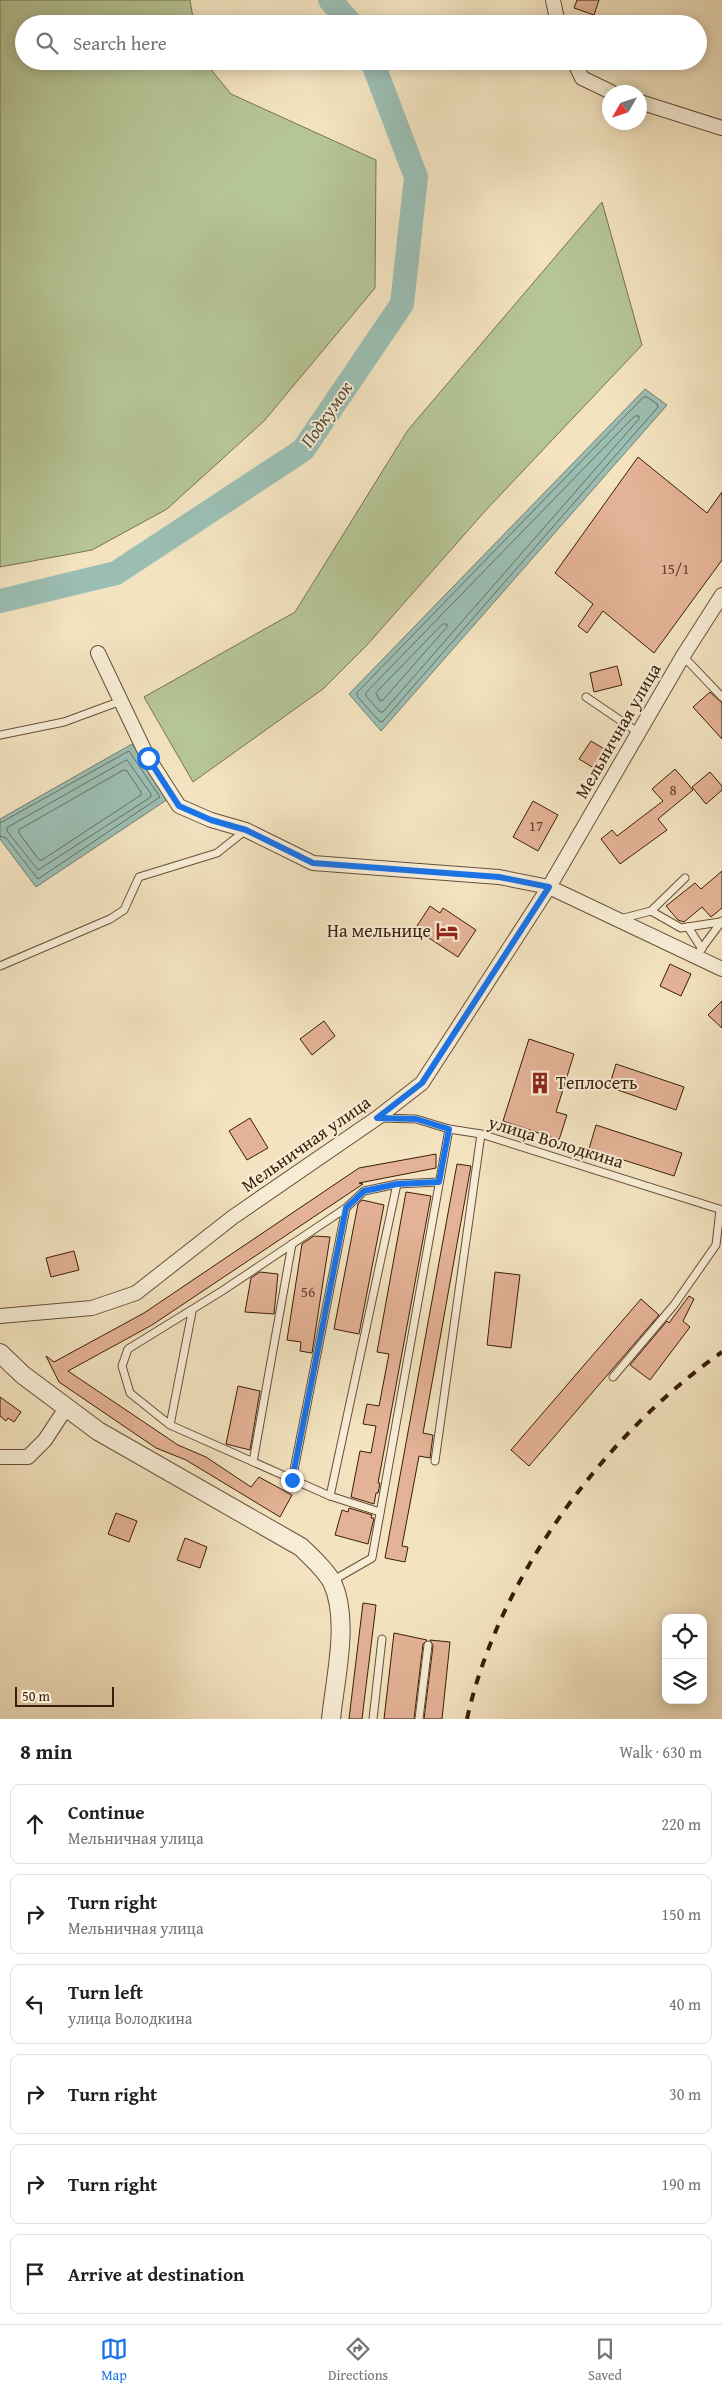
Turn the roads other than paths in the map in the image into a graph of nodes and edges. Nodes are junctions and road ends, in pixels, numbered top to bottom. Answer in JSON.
{"nodes":[{"id":1,"x":553,"y":0,"type":"edge"},
{"id":2,"x":556,"y":15,"type":"edge"},
{"id":3,"x":578,"y":70,"type":"edge"},
{"id":4,"x":602,"y":88,"type":"edge"},
{"id":5,"x":647,"y":104,"type":"edge"},
{"id":6,"x":722,"y":128,"type":"edge"},
{"id":7,"x":722,"y":595,"type":"edge"},
{"id":8,"x":98,"y":653,"type":"dead end"},
{"id":9,"x":682,"y":656,"type":"junction"},
{"id":10,"x":586,"y":697,"type":"dead end"},
{"id":11,"x":722,"y":697,"type":"edge"},
{"id":12,"x":121,"y":701,"type":"junction"},
{"id":13,"x":639,"y":733,"type":"junction"},
{"id":14,"x":0,"y":735,"type":"edge"},
{"id":15,"x":246,"y":830,"type":"junction"},
{"id":16,"x":685,"y":878,"type":"dead end"},
{"id":17,"x":549,"y":887,"type":"junction"},
{"id":18,"x":650,"y":911,"type":"junction"},
{"id":19,"x":620,"y":919,"type":"junction"},
{"id":20,"x":721,"y":922,"type":"edge"},
{"id":21,"x":688,"y":927,"type":"junction"},
{"id":22,"x":699,"y":953,"type":"junction"},
{"id":23,"x":0,"y":966,"type":"edge"},
{"id":24,"x":722,"y":969,"type":"edge"},
{"id":25,"x":377,"y":1118,"type":"junction"},
{"id":26,"x":449,"y":1129,"type":"junction"},
{"id":27,"x":481,"y":1134,"type":"junction"},
{"id":28,"x":439,"y":1182,"type":"junction"},
{"id":29,"x":397,"y":1184,"type":"junction"},
{"id":30,"x":346,"y":1208,"type":"junction"},
{"id":31,"x":721,"y":1210,"type":"edge"},
{"id":32,"x":292,"y":1244,"type":"junction"},
{"id":33,"x":192,"y":1312,"type":"dead end"},
{"id":34,"x":0,"y":1316,"type":"edge"},
{"id":35,"x":0,"y":1353,"type":"edge"},
{"id":36,"x":613,"y":1377,"type":"dead end"},
{"id":37,"x":66,"y":1408,"type":"junction"},
{"id":38,"x":170,"y":1425,"type":"junction"},
{"id":39,"x":0,"y":1457,"type":"edge"},
{"id":40,"x":435,"y":1461,"type":"dead end"},
{"id":41,"x":253,"y":1462,"type":"junction"},
{"id":42,"x":292,"y":1480,"type":"junction"},
{"id":43,"x":330,"y":1496,"type":"junction"},
{"id":44,"x":380,"y":1512,"type":"junction"},
{"id":45,"x":331,"y":1581,"type":"junction"},
{"id":46,"x":382,"y":1638,"type":"dead end"},
{"id":47,"x":428,"y":1645,"type":"dead end"},
{"id":48,"x":331,"y":1719,"type":"edge"},
{"id":49,"x":373,"y":1719,"type":"edge"},
{"id":50,"x":419,"y":1719,"type":"edge"}],
"edges":[{"from":1,"to":2,"type":"street"},
{"from":3,"to":4,"type":"street"},
{"from":5,"to":6,"type":"street"},
{"from":7,"to":9,"type":"street","name":"Мельничная улица"},
{"from":8,"to":12,"type":"street"},
{"from":9,"to":11,"type":"lane"},
{"from":9,"to":13,"type":"street","name":"Мельничная улица"},
{"from":10,"to":13,"type":"lane"},
{"from":12,"to":14,"type":"lane"},
{"from":12,"to":15,"type":"street"},
{"from":13,"to":17,"type":"street","name":"Мельничная улица"},
{"from":15,"to":17,"type":"street"},
{"from":15,"to":23,"type":"lane"},
{"from":16,"to":18,"type":"lane"},
{"from":17,"to":19,"type":"street"},
{"from":17,"to":25,"type":"street","name":"Мельничная улица"},
{"from":18,"to":19,"type":"lane"},
{"from":18,"to":21,"type":"lane"},
{"from":19,"to":22,"type":"street"},
{"from":20,"to":21,"type":"lane"},
{"from":20,"to":22,"type":"lane"},
{"from":21,"to":22,"type":"lane"},
{"from":22,"to":24,"type":"street"},
{"from":25,"to":26,"type":"lane","name":"улица Володкина"},
{"from":25,"to":34,"type":"street","name":"Мельничная улица"},
{"from":26,"to":27,"type":"lane","name":"улица Володкина"},
{"from":26,"to":28,"type":"lane"},
{"from":27,"to":31,"type":"lane","name":"улица Володкина"},
{"from":27,"to":40,"type":"lane"},
{"from":28,"to":29,"type":"lane"},
{"from":28,"to":44,"type":"lane"},
{"from":29,"to":30,"type":"lane"},
{"from":29,"to":43,"type":"lane"},
{"from":30,"to":32,"type":"lane"},
{"from":30,"to":42,"type":"lane"},
{"from":31,"to":36,"type":"lane"},
{"from":32,"to":38,"type":"lane"},
{"from":32,"to":41,"type":"lane"},
{"from":33,"to":38,"type":"lane"},
{"from":35,"to":37,"type":"street"},
{"from":37,"to":39,"type":"street"},
{"from":37,"to":45,"type":"street"},
{"from":38,"to":41,"type":"lane"},
{"from":41,"to":42,"type":"lane"},
{"from":42,"to":43,"type":"lane"},
{"from":43,"to":44,"type":"lane"},
{"from":44,"to":45,"type":"lane"},
{"from":45,"to":48,"type":"street"},
{"from":46,"to":49,"type":"lane"},
{"from":47,"to":50,"type":"lane"}]}
